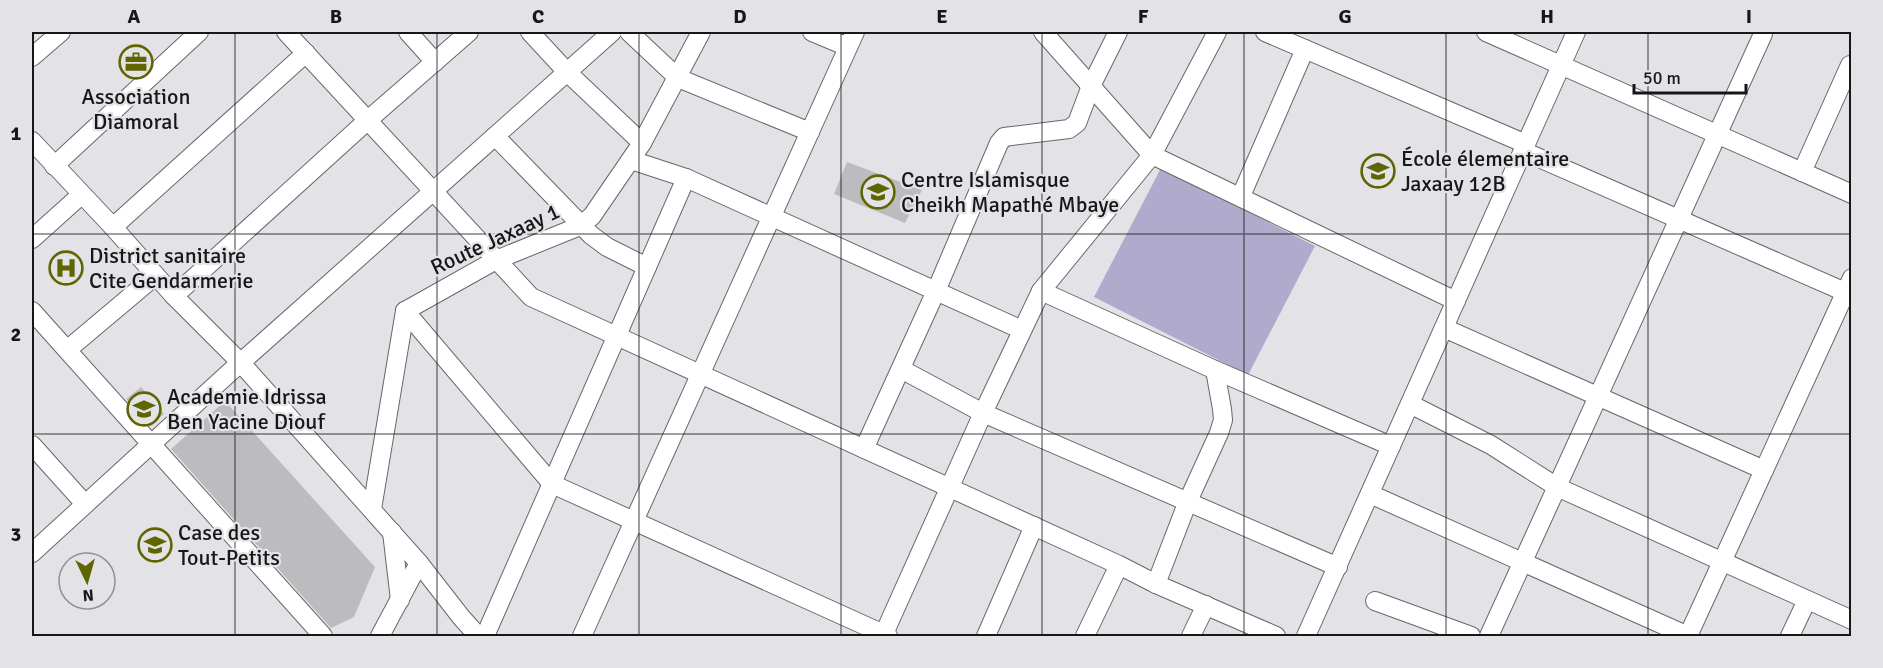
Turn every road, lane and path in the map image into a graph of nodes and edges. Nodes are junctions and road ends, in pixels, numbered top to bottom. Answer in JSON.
{"nodes":[{"id":1,"x":60,"y":32,"type":"edge"},
{"id":2,"x":199,"y":32,"type":"edge"},
{"id":3,"x":286,"y":32,"type":"edge"},
{"id":4,"x":408,"y":32,"type":"edge"},
{"id":5,"x":468,"y":32,"type":"edge"},
{"id":6,"x":530,"y":32,"type":"edge"},
{"id":7,"x":612,"y":32,"type":"edge"},
{"id":8,"x":629,"y":32,"type":"edge"},
{"id":9,"x":701,"y":32,"type":"edge"},
{"id":10,"x":812,"y":32,"type":"edge"},
{"id":11,"x":1043,"y":32,"type":"edge"},
{"id":12,"x":1118,"y":32,"type":"edge"},
{"id":13,"x":1217,"y":32,"type":"edge"},
{"id":14,"x":1265,"y":32,"type":"edge"},
{"id":15,"x":1486,"y":32,"type":"edge"},
{"id":16,"x":1576,"y":32,"type":"edge"},
{"id":17,"x":1762,"y":32,"type":"edge"},
{"id":18,"x":851,"y":39,"type":"edge"},
{"id":19,"x":1305,"y":49,"type":"junction"},
{"id":20,"x":306,"y":53,"type":"junction"},
{"id":21,"x":32,"y":57,"type":"edge"},
{"id":22,"x":435,"y":62,"type":"junction"},
{"id":23,"x":1561,"y":65,"type":"junction"},
{"id":24,"x":1850,"y":65,"type":"edge"},
{"id":25,"x":567,"y":72,"type":"junction"},
{"id":26,"x":678,"y":78,"type":"junction"},
{"id":27,"x":1091,"y":86,"type":"junction"},
{"id":28,"x":368,"y":120,"type":"junction"},
{"id":29,"x":810,"y":132,"type":"junction"},
{"id":30,"x":1718,"y":134,"type":"junction"},
{"id":31,"x":495,"y":136,"type":"junction"},
{"id":32,"x":32,"y":141,"type":"edge"},
{"id":33,"x":642,"y":143,"type":"junction"},
{"id":34,"x":1524,"y":147,"type":"junction"},
{"id":35,"x":1152,"y":154,"type":"junction"},
{"id":36,"x":631,"y":160,"type":"junction"},
{"id":37,"x":54,"y":166,"type":"junction"},
{"id":38,"x":1802,"y":172,"type":"junction"},
{"id":39,"x":686,"y":178,"type":"junction"},
{"id":40,"x":433,"y":191,"type":"junction"},
{"id":41,"x":1851,"y":194,"type":"edge"},
{"id":42,"x":81,"y":195,"type":"junction"},
{"id":43,"x":1241,"y":196,"type":"junction"},
{"id":44,"x":772,"y":216,"type":"junction"},
{"id":45,"x":1679,"y":219,"type":"junction"},
{"id":46,"x":580,"y":226,"type":"junction"},
{"id":47,"x":113,"y":227,"type":"junction"},
{"id":48,"x":32,"y":239,"type":"edge"},
{"id":49,"x":496,"y":260,"type":"junction"},
{"id":50,"x":647,"y":267,"type":"junction"},
{"id":51,"x":155,"y":276,"type":"junction"},
{"id":52,"x":1849,"y":288,"type":"edge"},
{"id":53,"x":936,"y":291,"type":"junction"},
{"id":54,"x":1041,"y":291,"type":"junction"},
{"id":55,"x":174,"y":296,"type":"junction"},
{"id":56,"x":1456,"y":301,"type":"junction"},
{"id":57,"x":32,"y":311,"type":"edge"},
{"id":58,"x":405,"y":311,"type":"junction"},
{"id":59,"x":1444,"y":328,"type":"junction"},
{"id":60,"x":1022,"y":330,"type":"junction"},
{"id":61,"x":617,"y":336,"type":"junction"},
{"id":62,"x":67,"y":350,"type":"junction"},
{"id":63,"x":241,"y":363,"type":"junction"},
{"id":64,"x":900,"y":369,"type":"junction"},
{"id":65,"x":1215,"y":370,"type":"junction"},
{"id":66,"x":701,"y":374,"type":"junction"},
{"id":67,"x":1598,"y":396,"type":"junction"},
{"id":68,"x":1410,"y":404,"type":"junction"},
{"id":69,"x":983,"y":413,"type":"junction"},
{"id":70,"x":32,"y":445,"type":"edge"},
{"id":71,"x":151,"y":445,"type":"junction"},
{"id":72,"x":1391,"y":446,"type":"junction"},
{"id":73,"x":864,"y":449,"type":"junction"},
{"id":74,"x":1764,"y":470,"type":"junction"},
{"id":75,"x":552,"y":484,"type":"junction"},
{"id":76,"x":1557,"y":487,"type":"junction"},
{"id":77,"x":950,"y":488,"type":"junction"},
{"id":78,"x":1370,"y":494,"type":"junction"},
{"id":79,"x":1188,"y":501,"type":"junction"},
{"id":80,"x":85,"y":504,"type":"junction"},
{"id":81,"x":372,"y":508,"type":"junction"},
{"id":82,"x":634,"y":522,"type":"junction"},
{"id":83,"x":1034,"y":526,"type":"junction"},
{"id":84,"x":392,"y":532,"type":"junction"},
{"id":85,"x":32,"y":553,"type":"edge"},
{"id":86,"x":1722,"y":561,"type":"junction"},
{"id":87,"x":1522,"y":562,"type":"junction"},
{"id":88,"x":419,"y":563,"type":"junction"},
{"id":89,"x":1119,"y":565,"type":"junction"},
{"id":90,"x":1338,"y":567,"type":"junction"},
{"id":91,"x":1156,"y":584,"type":"junction"},
{"id":92,"x":400,"y":600,"type":"junction"},
{"id":93,"x":1807,"y":600,"type":"junction"},
{"id":94,"x":1375,"y":601,"type":"dead end"},
{"id":95,"x":1206,"y":605,"type":"junction"},
{"id":96,"x":1851,"y":620,"type":"edge"},
{"id":97,"x":323,"y":636,"type":"edge"},
{"id":98,"x":380,"y":636,"type":"edge"},
{"id":99,"x":478,"y":636,"type":"edge"},
{"id":100,"x":485,"y":636,"type":"edge"},
{"id":101,"x":582,"y":636,"type":"edge"},
{"id":102,"x":885,"y":636,"type":"edge"},
{"id":103,"x":986,"y":636,"type":"edge"},
{"id":104,"x":1085,"y":636,"type":"edge"},
{"id":105,"x":1191,"y":636,"type":"edge"},
{"id":106,"x":1276,"y":636,"type":"edge"},
{"id":107,"x":1306,"y":636,"type":"edge"},
{"id":108,"x":1471,"y":636,"type":"edge"},
{"id":109,"x":1489,"y":636,"type":"edge"},
{"id":110,"x":1688,"y":636,"type":"edge"},
{"id":111,"x":1790,"y":636,"type":"edge"}],
"edges":[{"from":1,"to":21,"type":"street"},
{"from":2,"to":37,"type":"street"},
{"from":3,"to":20,"type":"street"},
{"from":4,"to":22,"type":"street"},
{"from":5,"to":22,"type":"street"},
{"from":6,"to":25,"type":"street"},
{"from":7,"to":25,"type":"street"},
{"from":8,"to":26,"type":"street"},
{"from":9,"to":26,"type":"street","name":"Route Jaxaay 1"},
{"from":10,"to":18,"type":"street"},
{"from":11,"to":27,"type":"street"},
{"from":12,"to":27,"type":"street"},
{"from":13,"to":35,"type":"street"},
{"from":14,"to":19,"type":"street"},
{"from":15,"to":23,"type":"street"},
{"from":16,"to":23,"type":"street"},
{"from":17,"to":30,"type":"street"},
{"from":18,"to":29,"type":"street"},
{"from":19,"to":34,"type":"street"},
{"from":19,"to":43,"type":"street"},
{"from":20,"to":28,"type":"street"},
{"from":20,"to":47,"type":"street"},
{"from":22,"to":28,"type":"street"},
{"from":23,"to":30,"type":"street"},
{"from":23,"to":34,"type":"street"},
{"from":24,"to":38,"type":"street"},
{"from":25,"to":31,"type":"street"},
{"from":25,"to":33,"type":"street"},
{"from":26,"to":29,"type":"street"},
{"from":26,"to":33,"type":"street","name":"Route Jaxaay 1"},
{"from":27,"to":35,"type":"street"},
{"from":27,"to":53,"type":"street"},
{"from":28,"to":40,"type":"street"},
{"from":28,"to":55,"type":"street"},
{"from":29,"to":44,"type":"street"},
{"from":30,"to":38,"type":"street"},
{"from":30,"to":45,"type":"street"},
{"from":31,"to":40,"type":"street"},
{"from":31,"to":46,"type":"street"},
{"from":32,"to":37,"type":"street"},
{"from":33,"to":36,"type":"street","name":"Route Jaxaay 1"},
{"from":34,"to":45,"type":"street"},
{"from":34,"to":56,"type":"street"},
{"from":35,"to":43,"type":"street"},
{"from":35,"to":54,"type":"street"},
{"from":36,"to":39,"type":"street"},
{"from":36,"to":46,"type":"street","name":"Route Jaxaay 1"},
{"from":37,"to":42,"type":"street"},
{"from":38,"to":41,"type":"street"},
{"from":39,"to":44,"type":"street"},
{"from":39,"to":50,"type":"street"},
{"from":40,"to":49,"type":"street"},
{"from":40,"to":63,"type":"street"},
{"from":42,"to":47,"type":"street"},
{"from":42,"to":48,"type":"street"},
{"from":43,"to":56,"type":"street"},
{"from":44,"to":53,"type":"street"},
{"from":44,"to":66,"type":"street"},
{"from":45,"to":52,"type":"street"},
{"from":45,"to":67,"type":"street"},
{"from":46,"to":49,"type":"street","name":"Route Jaxaay 1"},
{"from":46,"to":50,"type":"street"},
{"from":47,"to":51,"type":"street"},
{"from":49,"to":58,"type":"street","name":"Route Jaxaay 1"},
{"from":49,"to":61,"type":"street"},
{"from":50,"to":61,"type":"street"},
{"from":51,"to":55,"type":"street"},
{"from":51,"to":62,"type":"street"},
{"from":52,"to":74,"type":"street"},
{"from":53,"to":60,"type":"street"},
{"from":53,"to":64,"type":"street"},
{"from":54,"to":60,"type":"street"},
{"from":54,"to":65,"type":"street"},
{"from":55,"to":63,"type":"street"},
{"from":56,"to":59,"type":"street"},
{"from":57,"to":62,"type":"street"},
{"from":58,"to":75,"type":"street"},
{"from":58,"to":81,"type":"street"},
{"from":59,"to":67,"type":"street"},
{"from":59,"to":68,"type":"street"},
{"from":60,"to":69,"type":"street"},
{"from":61,"to":66,"type":"street"},
{"from":61,"to":75,"type":"street"},
{"from":62,"to":71,"type":"street"},
{"from":63,"to":71,"type":"street"},
{"from":63,"to":81,"type":"street"},
{"from":64,"to":69,"type":"street"},
{"from":64,"to":73,"type":"street"},
{"from":65,"to":72,"type":"street"},
{"from":65,"to":79,"type":"street"},
{"from":66,"to":73,"type":"street"},
{"from":66,"to":82,"type":"street"},
{"from":67,"to":74,"type":"street"},
{"from":67,"to":76,"type":"street"},
{"from":68,"to":72,"type":"street"},
{"from":68,"to":76,"type":"street"},
{"from":69,"to":77,"type":"street"},
{"from":69,"to":79,"type":"street"},
{"from":70,"to":80,"type":"street"},
{"from":71,"to":80,"type":"street"},
{"from":71,"to":97,"type":"street"},
{"from":72,"to":78,"type":"street"},
{"from":73,"to":77,"type":"street"},
{"from":74,"to":86,"type":"street"},
{"from":75,"to":82,"type":"street"},
{"from":75,"to":100,"type":"street"},
{"from":76,"to":86,"type":"street"},
{"from":76,"to":87,"type":"street"},
{"from":77,"to":83,"type":"street"},
{"from":77,"to":102,"type":"street"},
{"from":78,"to":87,"type":"street"},
{"from":78,"to":90,"type":"street"},
{"from":79,"to":90,"type":"street"},
{"from":79,"to":91,"type":"street"},
{"from":80,"to":85,"type":"street"},
{"from":81,"to":84,"type":"street"},
{"from":82,"to":101,"type":"street"},
{"from":82,"to":102,"type":"street"},
{"from":83,"to":89,"type":"street"},
{"from":83,"to":103,"type":"street"},
{"from":84,"to":88,"type":"street"},
{"from":84,"to":92,"type":"street"},
{"from":86,"to":93,"type":"street"},
{"from":86,"to":110,"type":"street"},
{"from":87,"to":109,"type":"street"},
{"from":87,"to":110,"type":"street"},
{"from":88,"to":92,"type":"street"},
{"from":88,"to":99,"type":"street"},
{"from":89,"to":91,"type":"street"},
{"from":89,"to":104,"type":"street"},
{"from":90,"to":107,"type":"street"},
{"from":91,"to":95,"type":"street"},
{"from":92,"to":98,"type":"street"},
{"from":93,"to":96,"type":"street"},
{"from":93,"to":111,"type":"street"},
{"from":94,"to":108,"type":"street"},
{"from":95,"to":105,"type":"street"},
{"from":95,"to":106,"type":"street"}]}
